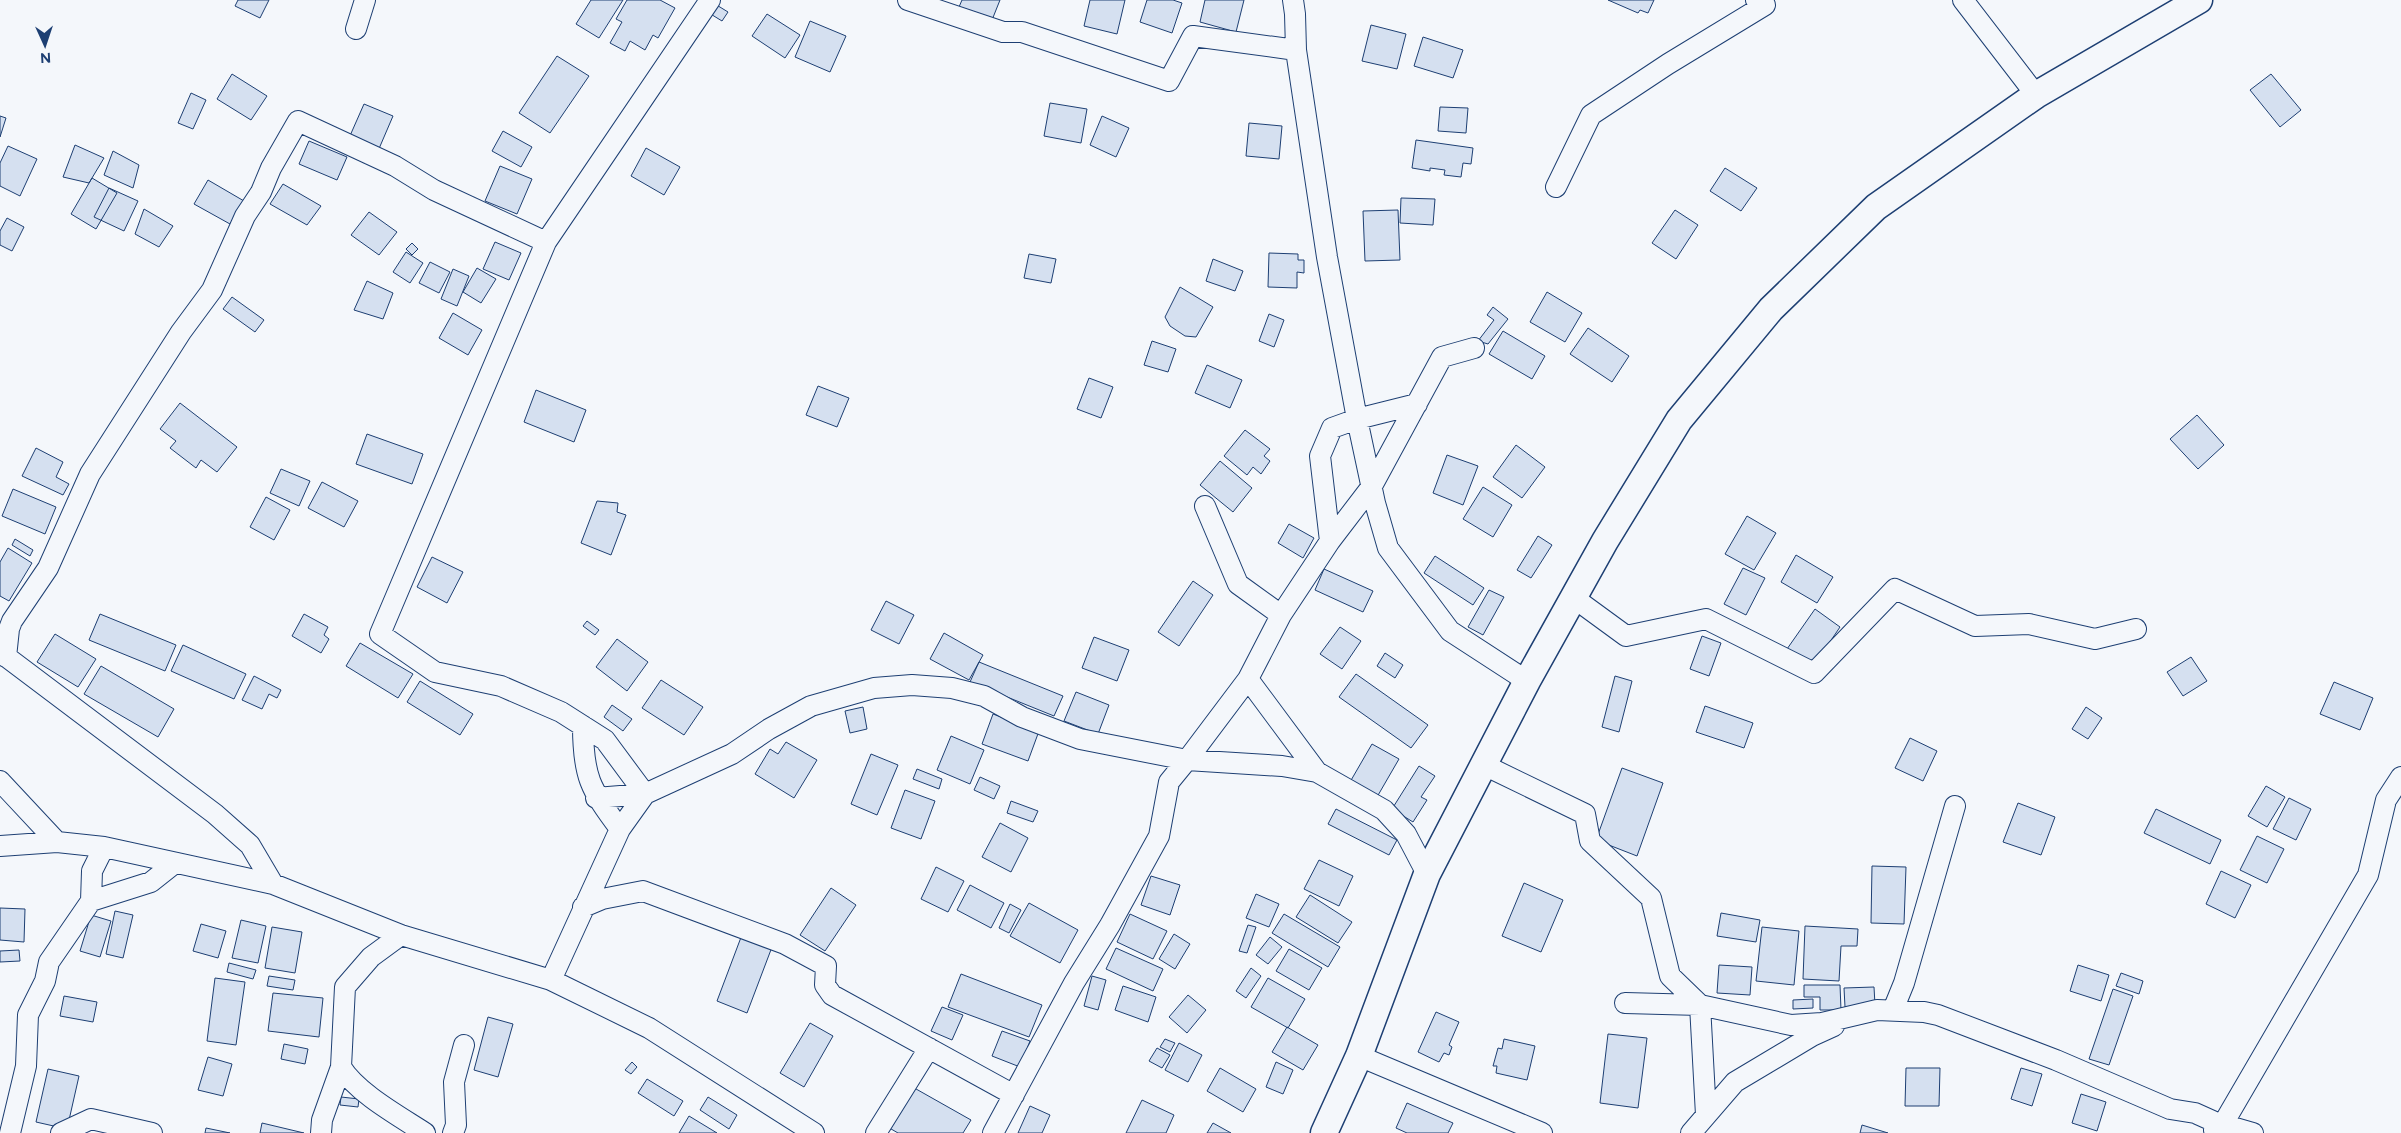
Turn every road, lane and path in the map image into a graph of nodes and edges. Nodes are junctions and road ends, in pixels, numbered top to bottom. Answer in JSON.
{"nodes":[{"id":1,"x":365,"y":0,"type":"edge"},
{"id":2,"x":696,"y":0,"type":"edge"},
{"id":3,"x":710,"y":0,"type":"edge"},
{"id":4,"x":908,"y":0,"type":"edge"},
{"id":5,"x":1293,"y":0,"type":"edge"},
{"id":6,"x":1756,"y":0,"type":"edge"},
{"id":7,"x":1963,"y":0,"type":"edge"},
{"id":8,"x":2199,"y":0,"type":"edge"},
{"id":9,"x":696,"y":23,"type":"junction"},
{"id":10,"x":356,"y":29,"type":"dead end"},
{"id":11,"x":1296,"y":50,"type":"junction"},
{"id":12,"x":2036,"y":95,"type":"junction"},
{"id":13,"x":1556,"y":187,"type":"dead end"},
{"id":14,"x":546,"y":242,"type":"junction"},
{"id":15,"x":1474,"y":348,"type":"dead end"},
{"id":16,"x":1417,"y":404,"type":"junction"},
{"id":17,"x":1357,"y":419,"type":"junction"},
{"id":18,"x":1372,"y":486,"type":"junction"},
{"id":19,"x":1205,"y":506,"type":"dead end"},
{"id":20,"x":1330,"y":541,"type":"junction"},
{"id":21,"x":1574,"y":598,"type":"junction"},
{"id":22,"x":1281,"y":615,"type":"junction"},
{"id":23,"x":2136,"y":628,"type":"dead end"},
{"id":24,"x":3,"y":655,"type":"edge"},
{"id":25,"x":1248,"y":679,"type":"junction"},
{"id":26,"x":1527,"y":681,"type":"junction"},
{"id":27,"x":583,"y":726,"type":"junction"},
{"id":28,"x":1186,"y":760,"type":"junction"},
{"id":29,"x":1484,"y":765,"type":"junction"},
{"id":30,"x":1317,"y":772,"type":"junction"},
{"id":31,"x":2401,"y":777,"type":"edge"},
{"id":32,"x":0,"y":781,"type":"edge"},
{"id":33,"x":646,"y":794,"type":"junction"},
{"id":34,"x":596,"y":798,"type":"junction"},
{"id":35,"x":1955,"y":806,"type":"dead end"},
{"id":36,"x":620,"y":829,"type":"junction"},
{"id":37,"x":57,"y":842,"type":"junction"},
{"id":38,"x":0,"y":846,"type":"edge"},
{"id":39,"x":104,"y":846,"type":"junction"},
{"id":40,"x":175,"y":864,"type":"junction"},
{"id":41,"x":1427,"y":874,"type":"junction"},
{"id":42,"x":273,"y":884,"type":"junction"},
{"id":43,"x":91,"y":901,"type":"junction"},
{"id":44,"x":583,"y":907,"type":"junction"},
{"id":45,"x":402,"y":935,"type":"junction"},
{"id":46,"x":552,"y":980,"type":"junction"},
{"id":47,"x":1625,"y":1003,"type":"dead end"},
{"id":48,"x":1700,"y":1005,"type":"junction"},
{"id":49,"x":1893,"y":1010,"type":"junction"},
{"id":50,"x":1852,"y":1017,"type":"junction"},
{"id":51,"x":464,"y":1045,"type":"dead end"},
{"id":52,"x":929,"y":1048,"type":"junction"},
{"id":53,"x":1359,"y":1056,"type":"junction"},
{"id":54,"x":342,"y":1066,"type":"junction"},
{"id":55,"x":1014,"y":1095,"type":"junction"},
{"id":56,"x":1706,"y":1115,"type":"junction"},
{"id":57,"x":2216,"y":1129,"type":"edge"},
{"id":58,"x":10,"y":1133,"type":"edge"},
{"id":59,"x":61,"y":1133,"type":"edge"},
{"id":60,"x":152,"y":1133,"type":"edge"},
{"id":61,"x":321,"y":1133,"type":"edge"},
{"id":62,"x":425,"y":1133,"type":"edge"},
{"id":63,"x":453,"y":1133,"type":"edge"},
{"id":64,"x":814,"y":1133,"type":"edge"},
{"id":65,"x":876,"y":1133,"type":"edge"},
{"id":66,"x":993,"y":1133,"type":"edge"},
{"id":67,"x":1324,"y":1133,"type":"edge"},
{"id":68,"x":1542,"y":1133,"type":"edge"},
{"id":69,"x":1691,"y":1133,"type":"edge"},
{"id":70,"x":2253,"y":1133,"type":"edge"}],
"edges":[{"from":1,"to":10,"type":"street"},
{"from":2,"to":9,"type":"street"},
{"from":3,"to":9,"type":"street"},
{"from":4,"to":11,"type":"street"},
{"from":5,"to":11,"type":"street"},
{"from":6,"to":13,"type":"street"},
{"from":7,"to":12,"type":"street"},
{"from":8,"to":12,"type":"main road"},
{"from":9,"to":14,"type":"street"},
{"from":11,"to":17,"type":"street"},
{"from":12,"to":21,"type":"main road"},
{"from":14,"to":24,"type":"street"},
{"from":14,"to":27,"type":"street"},
{"from":15,"to":16,"type":"street"},
{"from":16,"to":17,"type":"street"},
{"from":16,"to":18,"type":"street"},
{"from":17,"to":18,"type":"street"},
{"from":17,"to":20,"type":"street"},
{"from":18,"to":20,"type":"street"},
{"from":18,"to":26,"type":"street"},
{"from":19,"to":22,"type":"street"},
{"from":20,"to":22,"type":"street"},
{"from":21,"to":23,"type":"street"},
{"from":21,"to":26,"type":"main road"},
{"from":22,"to":25,"type":"street"},
{"from":24,"to":42,"type":"street"},
{"from":25,"to":28,"type":"street"},
{"from":25,"to":30,"type":"street"},
{"from":26,"to":29,"type":"main road"},
{"from":27,"to":33,"type":"street"},
{"from":27,"to":34,"type":"street"},
{"from":28,"to":30,"type":"street"},
{"from":28,"to":33,"type":"street"},
{"from":28,"to":55,"type":"street"},
{"from":29,"to":41,"type":"main road"},
{"from":29,"to":48,"type":"street"},
{"from":30,"to":41,"type":"street"},
{"from":31,"to":57,"type":"street"},
{"from":32,"to":37,"type":"street"},
{"from":33,"to":34,"type":"street"},
{"from":33,"to":36,"type":"street"},
{"from":34,"to":36,"type":"street"},
{"from":35,"to":49,"type":"street"},
{"from":36,"to":44,"type":"street"},
{"from":37,"to":38,"type":"street"},
{"from":37,"to":39,"type":"street"},
{"from":39,"to":40,"type":"street"},
{"from":39,"to":43,"type":"street"},
{"from":40,"to":42,"type":"street"},
{"from":40,"to":43,"type":"street"},
{"from":41,"to":53,"type":"main road"},
{"from":42,"to":45,"type":"street"},
{"from":43,"to":58,"type":"street"},
{"from":44,"to":46,"type":"street"},
{"from":44,"to":52,"type":"street"},
{"from":45,"to":46,"type":"street"},
{"from":45,"to":54,"type":"street"},
{"from":46,"to":64,"type":"street"},
{"from":47,"to":48,"type":"street"},
{"from":48,"to":50,"type":"street"},
{"from":48,"to":56,"type":"street"},
{"from":49,"to":50,"type":"street"},
{"from":49,"to":57,"type":"street"},
{"from":50,"to":56,"type":"street"},
{"from":51,"to":63,"type":"street"},
{"from":52,"to":55,"type":"street"},
{"from":52,"to":65,"type":"street"},
{"from":53,"to":67,"type":"main road"},
{"from":53,"to":68,"type":"street"},
{"from":54,"to":61,"type":"street"},
{"from":54,"to":62,"type":"street"},
{"from":55,"to":66,"type":"street"},
{"from":56,"to":69,"type":"street"},
{"from":57,"to":70,"type":"street"},
{"from":59,"to":60,"type":"street"}]}
